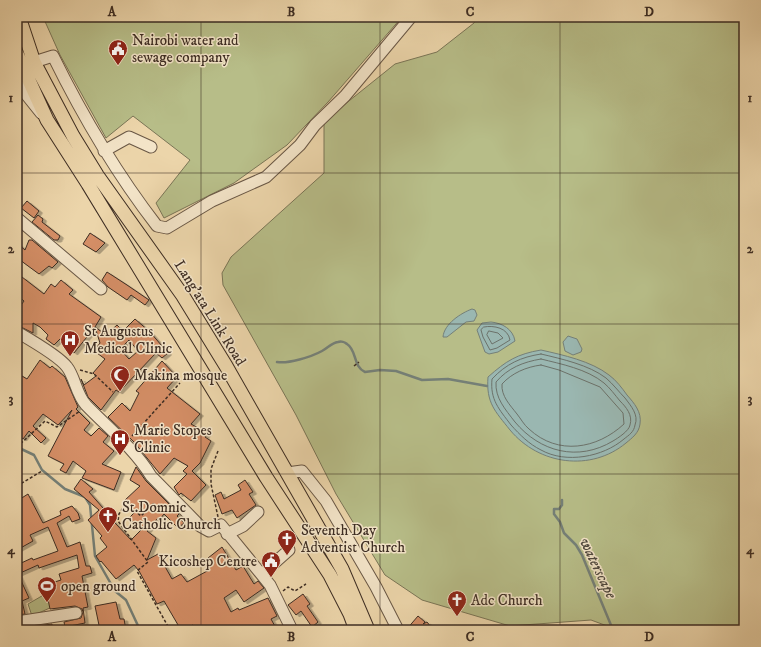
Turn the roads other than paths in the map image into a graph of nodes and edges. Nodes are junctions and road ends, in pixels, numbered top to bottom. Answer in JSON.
{"nodes":[{"id":1,"x":19,"y":17,"type":"edge"},
{"id":2,"x":411,"y":17,"type":"edge"},
{"id":3,"x":17,"y":54,"type":"edge"},
{"id":4,"x":34,"y":62,"type":"junction"},
{"id":5,"x":17,"y":83,"type":"edge"},
{"id":6,"x":47,"y":120,"type":"junction"},
{"id":7,"x":151,"y":147,"type":"dead end"},
{"id":8,"x":104,"y":151,"type":"junction"},
{"id":9,"x":17,"y":218,"type":"edge"},
{"id":10,"x":100,"y":289,"type":"dead end"},
{"id":11,"x":17,"y":332,"type":"edge"},
{"id":12,"x":226,"y":366,"type":"junction"},
{"id":13,"x":205,"y":378,"type":"junction"},
{"id":14,"x":255,"y":417,"type":"junction"},
{"id":15,"x":235,"y":425,"type":"junction"},
{"id":16,"x":287,"y":473,"type":"junction"},
{"id":17,"x":258,"y":512,"type":"dead end"},
{"id":18,"x":224,"y":529,"type":"junction"},
{"id":19,"x":289,"y":550,"type":"dead end"},
{"id":20,"x":262,"y":574,"type":"junction"},
{"id":21,"x":76,"y":613,"type":"dead end"},
{"id":22,"x":17,"y":622,"type":"edge"},
{"id":23,"x":292,"y":630,"type":"edge"},
{"id":24,"x":356,"y":630,"type":"edge"},
{"id":25,"x":368,"y":630,"type":"edge"},
{"id":26,"x":398,"y":630,"type":"edge"}],
"edges":[{"from":1,"to":4,"type":"main road","name":"Lang'ata Link Road"},
{"from":2,"to":8,"type":"street"},
{"from":3,"to":6,"type":"main road"},
{"from":4,"to":8,"type":"street"},
{"from":4,"to":12,"type":"main road","name":"Lang'ata Link Road"},
{"from":5,"to":6,"type":"street"},
{"from":6,"to":13,"type":"main road"},
{"from":7,"to":8,"type":"street"},
{"from":9,"to":10,"type":"street"},
{"from":11,"to":18,"type":"street"},
{"from":12,"to":13,"type":"main road"},
{"from":12,"to":14,"type":"main road","name":"Lang'ata Link Road"},
{"from":13,"to":15,"type":"main road"},
{"from":14,"to":15,"type":"main road"},
{"from":14,"to":16,"type":"main road","name":"Lang'ata Link Road"},
{"from":15,"to":24,"type":"main road"},
{"from":16,"to":25,"type":"main road","name":"Lang'ata Link Road"},
{"from":16,"to":26,"type":"street"},
{"from":17,"to":18,"type":"street"},
{"from":18,"to":20,"type":"street"},
{"from":19,"to":20,"type":"street"},
{"from":20,"to":23,"type":"street"},
{"from":21,"to":22,"type":"street"}]}
